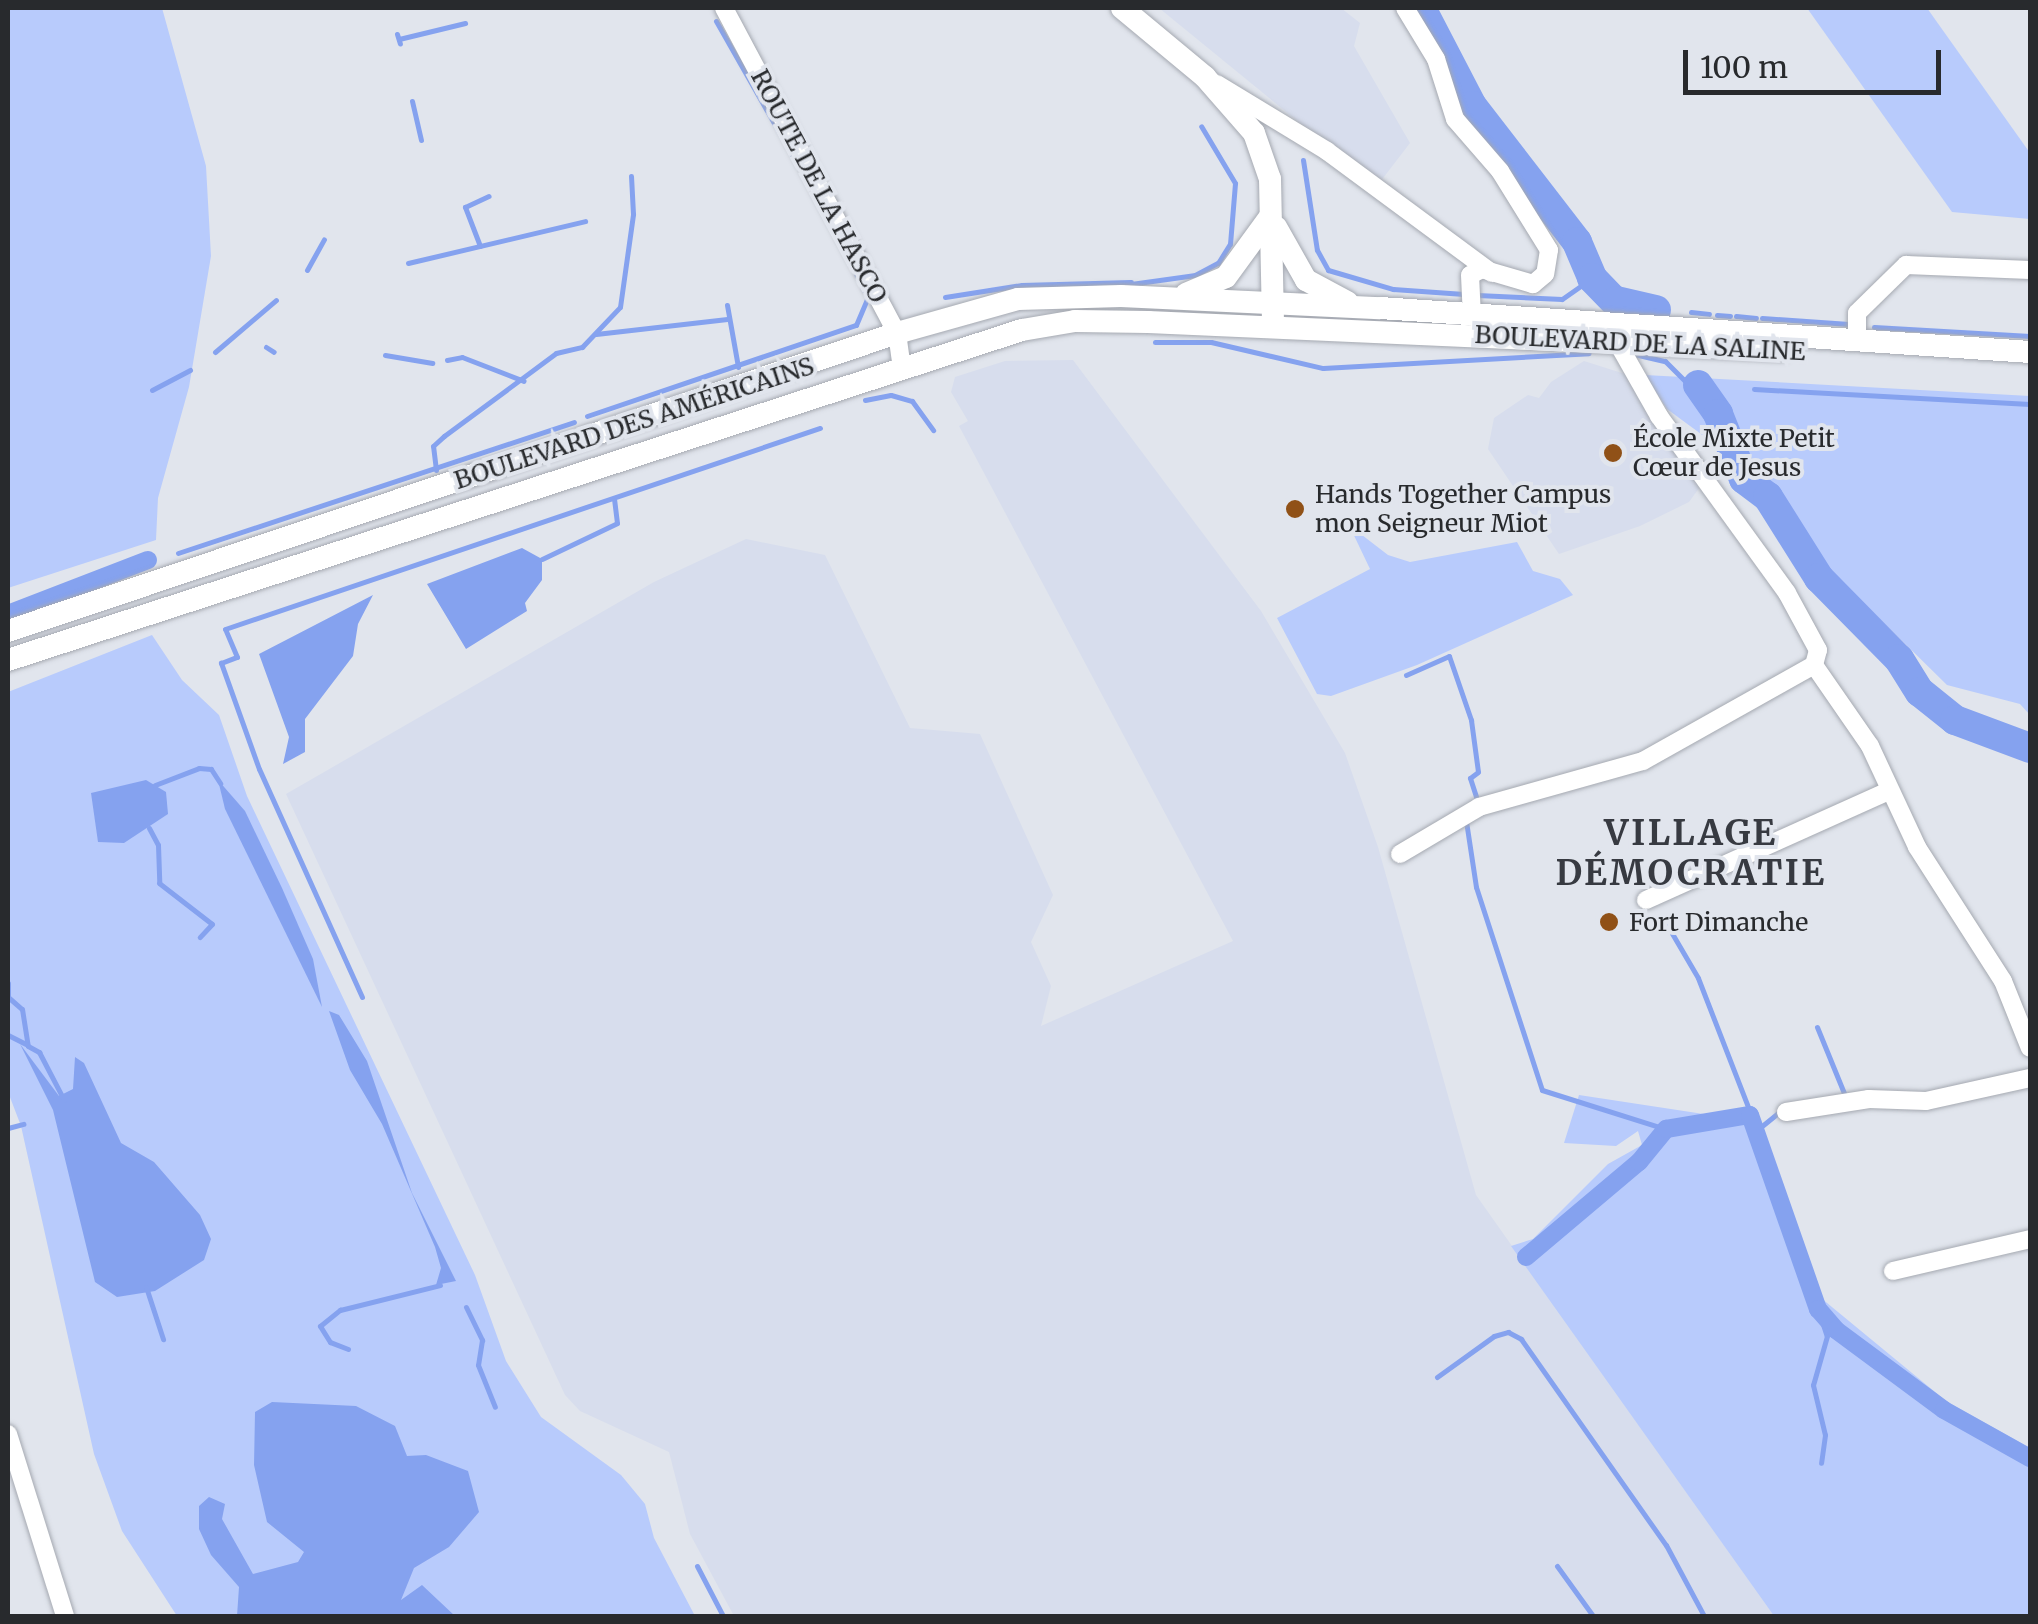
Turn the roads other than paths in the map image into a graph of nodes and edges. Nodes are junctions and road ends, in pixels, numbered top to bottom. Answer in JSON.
{"nodes":[{"id":1,"x":724,"y":8,"type":"edge"},
{"id":2,"x":1122,"y":8,"type":"edge"},
{"id":3,"x":1406,"y":8,"type":"edge"},
{"id":4,"x":1204,"y":77,"type":"junction"},
{"id":5,"x":1270,"y":215,"type":"junction"},
{"id":6,"x":2030,"y":270,"type":"edge"},
{"id":7,"x":1496,"y":276,"type":"junction"},
{"id":8,"x":1164,"y":300,"type":"junction"},
{"id":9,"x":1380,"y":308,"type":"junction"},
{"id":10,"x":1273,"y":316,"type":"junction"},
{"id":11,"x":1472,"y":316,"type":"junction"},
{"id":12,"x":897,"y":333,"type":"junction"},
{"id":13,"x":1621,"y":337,"type":"junction"},
{"id":14,"x":1702,"y":338,"type":"junction"},
{"id":15,"x":1857,"y":340,"type":"junction"},
{"id":16,"x":2030,"y":352,"type":"edge"},
{"id":17,"x":2030,"y":360,"type":"edge"},
{"id":18,"x":902,"y":368,"type":"junction"},
{"id":19,"x":8,"y":632,"type":"edge"},
{"id":20,"x":8,"y":660,"type":"edge"},
{"id":21,"x":1814,"y":664,"type":"junction"},
{"id":22,"x":1886,"y":792,"type":"junction"},
{"id":23,"x":1400,"y":854,"type":"dead end"},
{"id":24,"x":1646,"y":900,"type":"dead end"},
{"id":25,"x":2030,"y":1048,"type":"edge"},
{"id":26,"x":2030,"y":1078,"type":"edge"},
{"id":27,"x":1786,"y":1112,"type":"dead end"},
{"id":28,"x":2030,"y":1239,"type":"edge"},
{"id":29,"x":1893,"y":1271,"type":"dead end"},
{"id":30,"x":8,"y":1434,"type":"edge"},
{"id":31,"x":66,"y":1616,"type":"edge"}],
"edges":[{"from":1,"to":12,"type":"street","name":"ROUTE DE LA HASCO"},
{"from":2,"to":4,"type":"main road"},
{"from":3,"to":7,"type":"street"},
{"from":4,"to":5,"type":"main road"},
{"from":4,"to":7,"type":"street"},
{"from":5,"to":8,"type":"main road"},
{"from":5,"to":9,"type":"main road"},
{"from":5,"to":10,"type":"main road"},
{"from":6,"to":15,"type":"street"},
{"from":7,"to":11,"type":"street"},
{"from":8,"to":10,"type":"main road","name":"BOULEVARD DES AMÉRICAINS"},
{"from":8,"to":12,"type":"main road","name":"BOULEVARD DES AMÉRICAINS"},
{"from":9,"to":10,"type":"main road","name":"BOULEVARD DE LA SALINE"},
{"from":9,"to":11,"type":"main road","name":"BOULEVARD DE LA SALINE"},
{"from":10,"to":13,"type":"main road","name":"BOULEVARD DE LA SALINE"},
{"from":10,"to":18,"type":"main road","name":"BOULEVARD DES AMÉRICAINS"},
{"from":11,"to":13,"type":"main road","name":"BOULEVARD DE LA SALINE"},
{"from":12,"to":18,"type":"street","name":"ROUTE DE LA HASCO"},
{"from":12,"to":19,"type":"main road","name":"BOULEVARD DES AMÉRICAINS"},
{"from":13,"to":14,"type":"main road","name":"BOULEVARD DE LA SALINE"},
{"from":13,"to":21,"type":"street"},
{"from":14,"to":15,"type":"main road","name":"BOULEVARD DE LA SALINE"},
{"from":14,"to":17,"type":"main road","name":"BOULEVARD DE LA SALINE"},
{"from":15,"to":16,"type":"main road","name":"BOULEVARD DE LA SALINE"},
{"from":18,"to":20,"type":"main road","name":"BOULEVARD DES AMÉRICAINS"},
{"from":21,"to":22,"type":"street"},
{"from":21,"to":23,"type":"street"},
{"from":22,"to":24,"type":"street"},
{"from":22,"to":25,"type":"street"},
{"from":26,"to":27,"type":"street"},
{"from":28,"to":29,"type":"street"},
{"from":30,"to":31,"type":"street"}]}
